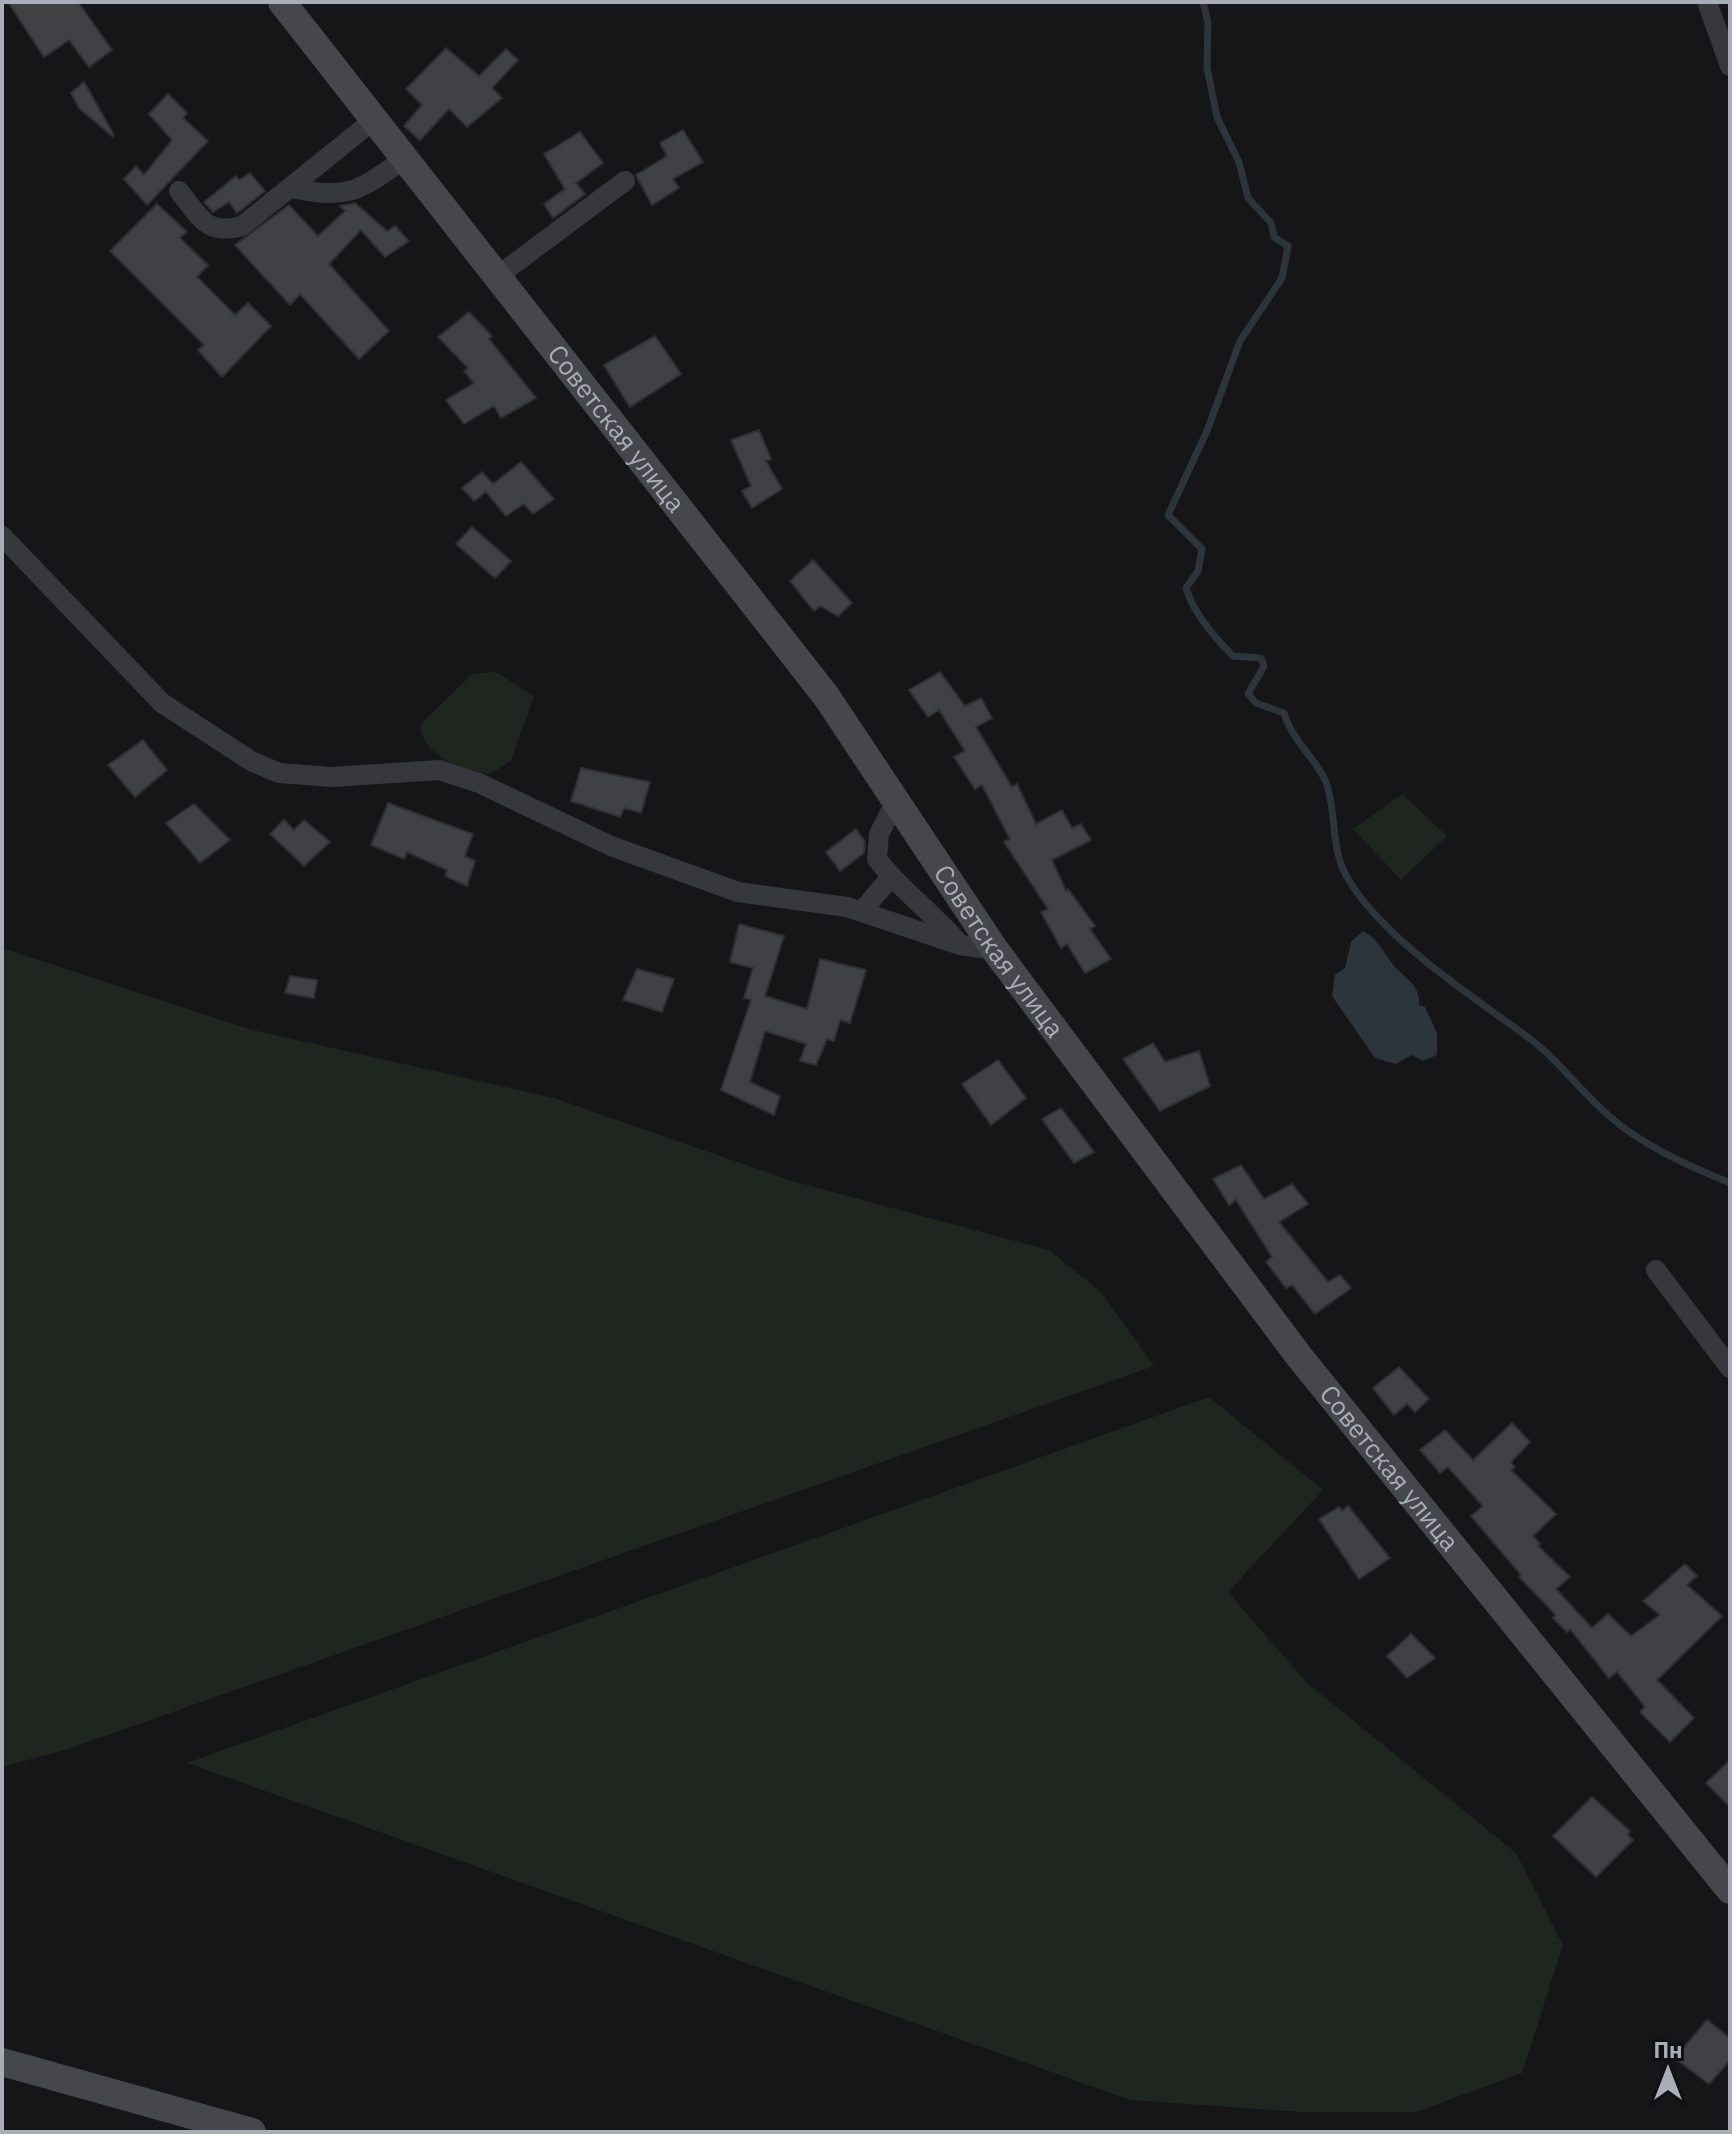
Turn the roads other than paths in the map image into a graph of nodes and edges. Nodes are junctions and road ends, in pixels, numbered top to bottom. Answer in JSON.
{"nodes":[{"id":1,"x":282,"y":2,"type":"edge"},
{"id":2,"x":1707,"y":2,"type":"edge"},
{"id":3,"x":1730,"y":66,"type":"edge"},
{"id":4,"x":375,"y":119,"type":"junction"},
{"id":5,"x":406,"y":158,"type":"junction"},
{"id":6,"x":625,"y":181,"type":"dead end"},
{"id":7,"x":291,"y":188,"type":"junction"},
{"id":8,"x":179,"y":191,"type":"dead end"},
{"id":9,"x":499,"y":275,"type":"junction"},
{"id":10,"x":2,"y":536,"type":"edge"},
{"id":11,"x":896,"y":801,"type":"junction"},
{"id":12,"x":891,"y":877,"type":"junction"},
{"id":13,"x":862,"y":911,"type":"junction"},
{"id":14,"x":960,"y":945,"type":"junction"},
{"id":15,"x":995,"y":950,"type":"junction"},
{"id":16,"x":1656,"y":1270,"type":"dead end"},
{"id":17,"x":1730,"y":1368,"type":"edge"},
{"id":18,"x":1730,"y":1890,"type":"edge"},
{"id":19,"x":2,"y":2062,"type":"edge"},
{"id":20,"x":252,"y":2132,"type":"edge"}],
"edges":[{"from":1,"to":4,"type":"main road","name":"Советская улица"},
{"from":2,"to":3,"type":"street"},
{"from":4,"to":5,"type":"main road","name":"Советская улица"},
{"from":4,"to":7,"type":"street"},
{"from":5,"to":7,"type":"street"},
{"from":5,"to":9,"type":"main road","name":"Советская улица"},
{"from":6,"to":9,"type":"street"},
{"from":7,"to":8,"type":"street"},
{"from":9,"to":11,"type":"main road","name":"Советская улица"},
{"from":10,"to":13,"type":"street"},
{"from":11,"to":12,"type":"street"},
{"from":11,"to":15,"type":"main road","name":"Советская улица"},
{"from":12,"to":13,"type":"street"},
{"from":12,"to":14,"type":"street"},
{"from":13,"to":14,"type":"street"},
{"from":14,"to":15,"type":"street"},
{"from":15,"to":18,"type":"main road","name":"Советская улица"},
{"from":16,"to":17,"type":"street"},
{"from":19,"to":20,"type":"main road"}]}
